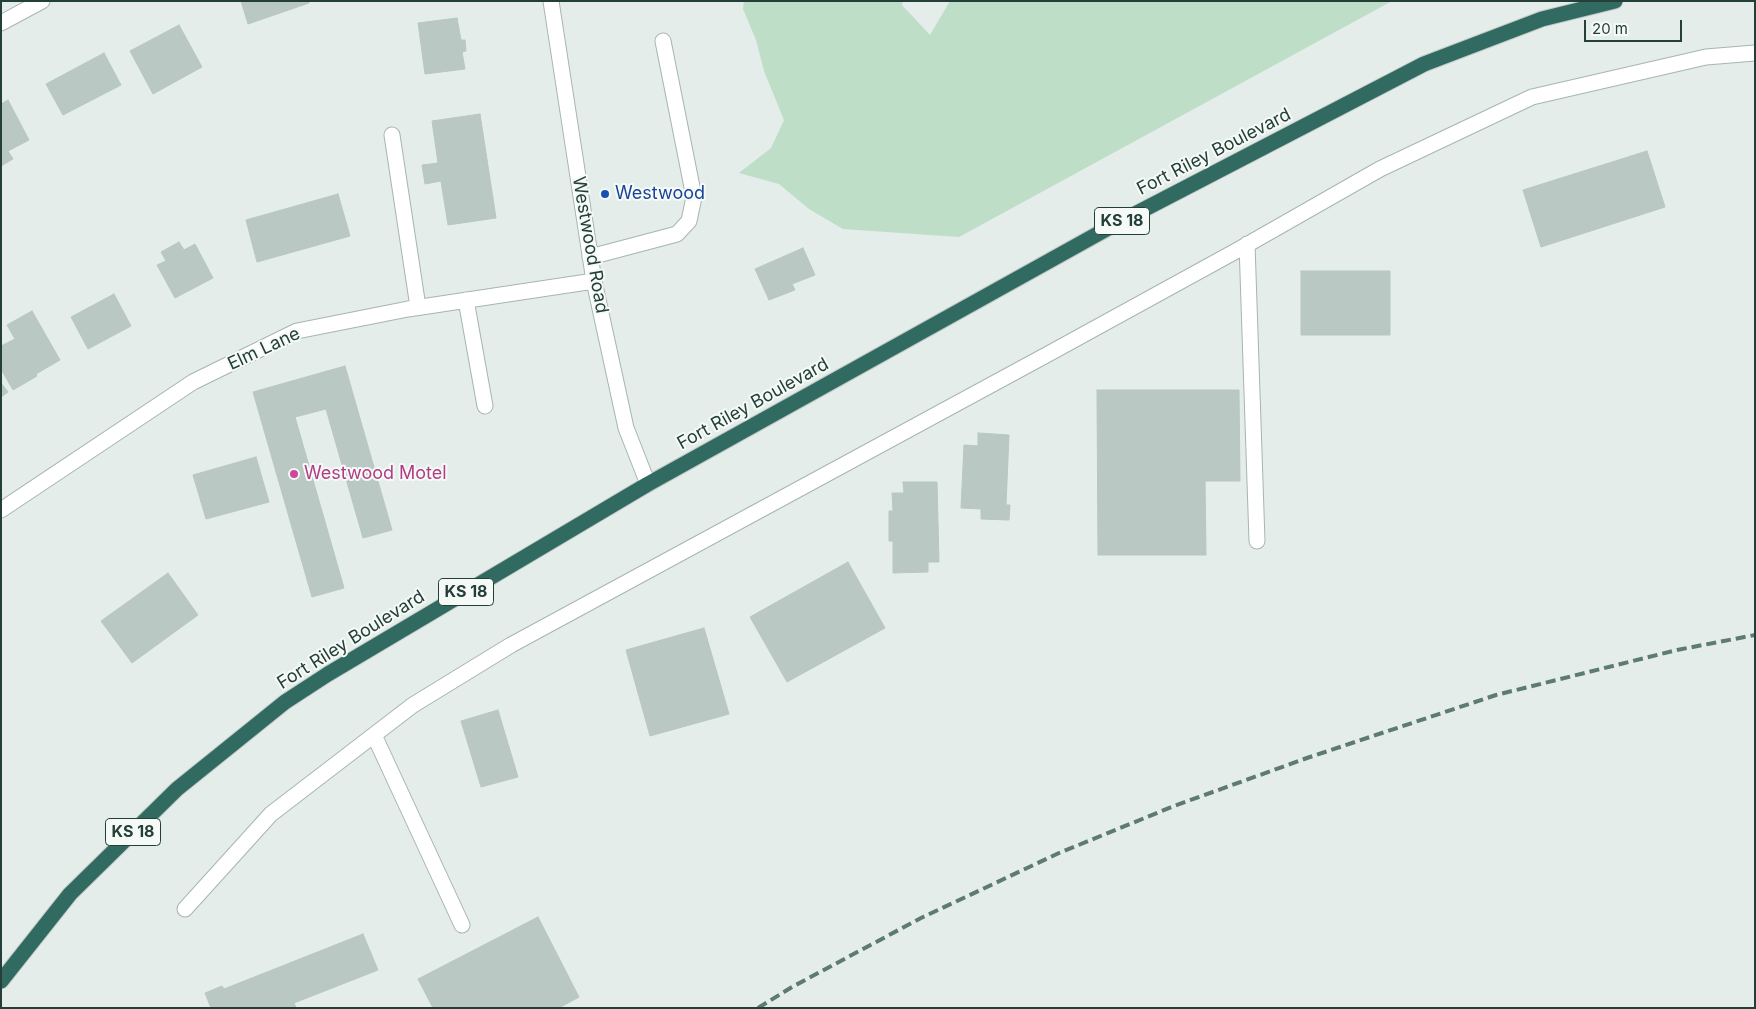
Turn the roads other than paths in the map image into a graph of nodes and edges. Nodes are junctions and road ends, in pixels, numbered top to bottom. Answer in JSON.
{"nodes":[{"id":1,"x":42,"y":1,"type":"edge"},
{"id":2,"x":551,"y":1,"type":"edge"},
{"id":3,"x":1615,"y":1,"type":"edge"},
{"id":4,"x":1,"y":23,"type":"edge"},
{"id":5,"x":663,"y":41,"type":"dead end"},
{"id":6,"x":1755,"y":53,"type":"edge"},
{"id":7,"x":392,"y":135,"type":"dead end"},
{"id":8,"x":1247,"y":244,"type":"junction"},
{"id":9,"x":590,"y":257,"type":"junction"},
{"id":10,"x":594,"y":281,"type":"junction"},
{"id":11,"x":466,"y":300,"type":"junction"},
{"id":12,"x":418,"y":307,"type":"junction"},
{"id":13,"x":485,"y":406,"type":"dead end"},
{"id":14,"x":648,"y":484,"type":"junction"},
{"id":15,"x":1,"y":510,"type":"edge"},
{"id":16,"x":1257,"y":542,"type":"dead end"},
{"id":17,"x":374,"y":735,"type":"junction"},
{"id":18,"x":185,"y":909,"type":"dead end"},
{"id":19,"x":462,"y":924,"type":"dead end"},
{"id":20,"x":1,"y":982,"type":"edge"}],
"edges":[{"from":1,"to":4,"type":"street"},
{"from":2,"to":9,"type":"street","name":"Westwood Road"},
{"from":3,"to":14,"type":"highway","name":"Fort Riley Boulevard","number":"KS 18"},
{"from":5,"to":9,"type":"street"},
{"from":6,"to":8,"type":"street"},
{"from":7,"to":12,"type":"street"},
{"from":8,"to":16,"type":"street"},
{"from":8,"to":17,"type":"street"},
{"from":9,"to":10,"type":"street","name":"Westwood Road"},
{"from":10,"to":11,"type":"street","name":"Elm Lane"},
{"from":10,"to":14,"type":"street","name":"Westwood Road"},
{"from":11,"to":12,"type":"street","name":"Elm Lane"},
{"from":11,"to":13,"type":"street"},
{"from":12,"to":15,"type":"street","name":"Elm Lane"},
{"from":14,"to":20,"type":"highway","name":"Fort Riley Boulevard","number":"KS 18"},
{"from":17,"to":18,"type":"street"},
{"from":17,"to":19,"type":"street"}]}
